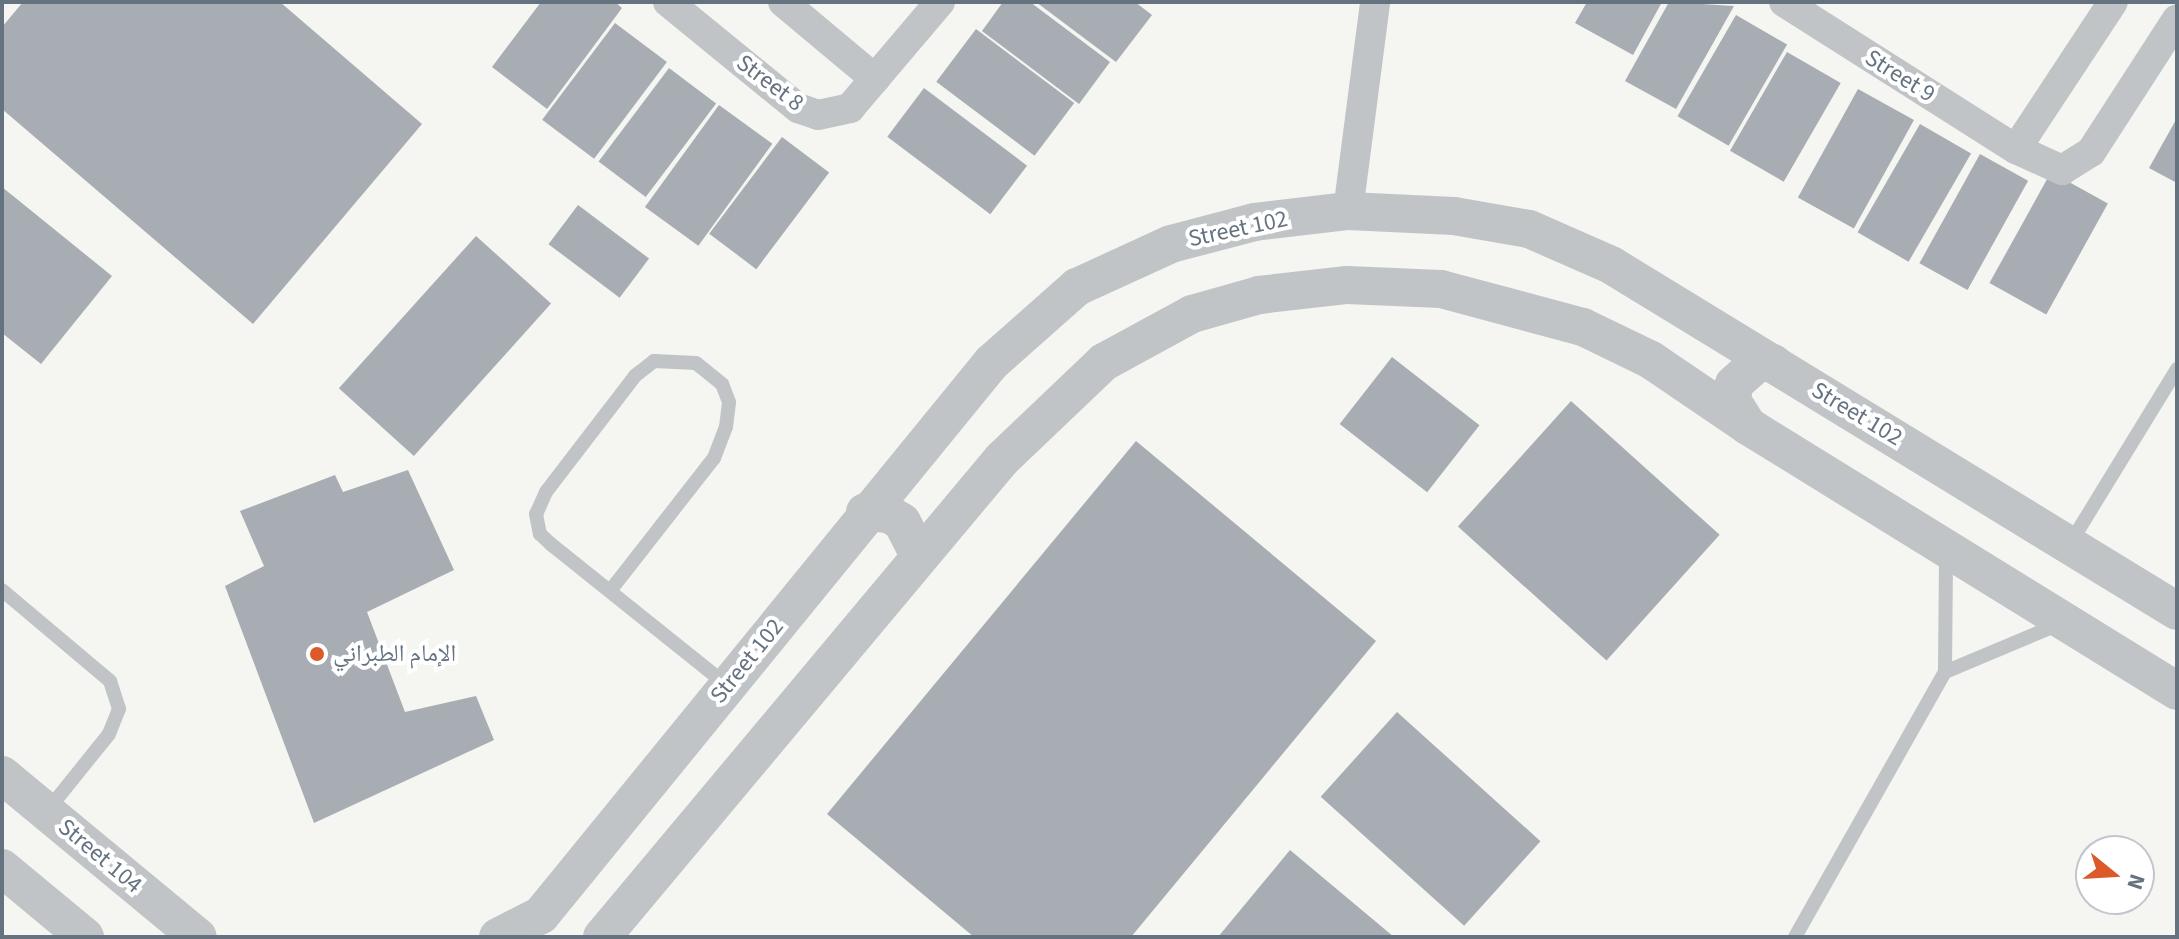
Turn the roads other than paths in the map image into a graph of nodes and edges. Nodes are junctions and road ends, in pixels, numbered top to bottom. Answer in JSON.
{"nodes":[{"id":1,"x":668,"y":2,"type":"edge"},
{"id":2,"x":783,"y":2,"type":"edge"},
{"id":3,"x":940,"y":2,"type":"edge"},
{"id":4,"x":1375,"y":2,"type":"edge"},
{"id":5,"x":1784,"y":2,"type":"edge"},
{"id":6,"x":2113,"y":2,"type":"edge"},
{"id":7,"x":2177,"y":19,"type":"edge"},
{"id":8,"x":875,"y":79,"type":"junction"},
{"id":9,"x":2016,"y":149,"type":"junction"},
{"id":10,"x":1348,"y":211,"type":"junction"},
{"id":11,"x":1773,"y":363,"type":"junction"},
{"id":12,"x":2177,"y":369,"type":"edge"},
{"id":13,"x":1748,"y":426,"type":"junction"},
{"id":14,"x":865,"y":512,"type":"junction"},
{"id":15,"x":2070,"y":544,"type":"junction"},
{"id":16,"x":1946,"y":548,"type":"junction"},
{"id":17,"x":918,"y":554,"type":"junction"},
{"id":18,"x":2,"y":590,"type":"edge"},
{"id":19,"x":610,"y":591,"type":"junction"},
{"id":20,"x":2177,"y":611,"type":"edge"},
{"id":21,"x":2065,"y":622,"type":"junction"},
{"id":22,"x":1945,"y":672,"type":"junction"},
{"id":23,"x":728,"y":685,"type":"junction"},
{"id":24,"x":2177,"y":691,"type":"edge"},
{"id":25,"x":2,"y":775,"type":"edge"},
{"id":26,"x":47,"y":812,"type":"junction"},
{"id":27,"x":2,"y":868,"type":"edge"},
{"id":28,"x":85,"y":937,"type":"edge"},
{"id":29,"x":198,"y":937,"type":"edge"},
{"id":30,"x":498,"y":937,"type":"edge"},
{"id":31,"x":602,"y":937,"type":"edge"},
{"id":32,"x":1795,"y":937,"type":"edge"}],
"edges":[{"from":1,"to":8,"type":"street","name":"Street 8"},
{"from":2,"to":8,"type":"street"},
{"from":3,"to":8,"type":"street","name":"Street 8"},
{"from":4,"to":10,"type":"street"},
{"from":5,"to":9,"type":"street","name":"Street 9"},
{"from":6,"to":9,"type":"street"},
{"from":7,"to":9,"type":"street","name":"Street 9"},
{"from":10,"to":11,"type":"street","name":"Street 102"},
{"from":10,"to":14,"type":"street","name":"Street 102"},
{"from":11,"to":13,"type":"street"},
{"from":11,"to":15,"type":"street","name":"Street 102"},
{"from":12,"to":15,"type":"lane"},
{"from":13,"to":16,"type":"street"},
{"from":13,"to":17,"type":"street"},
{"from":14,"to":17,"type":"street"},
{"from":14,"to":23,"type":"street","name":"Street 102"},
{"from":15,"to":20,"type":"street","name":"Street 102"},
{"from":16,"to":21,"type":"street"},
{"from":16,"to":22,"type":"lane"},
{"from":17,"to":31,"type":"street"},
{"from":18,"to":26,"type":"lane"},
{"from":19,"to":19,"type":"lane"},
{"from":19,"to":23,"type":"lane"},
{"from":21,"to":22,"type":"lane"},
{"from":21,"to":24,"type":"street"},
{"from":22,"to":32,"type":"lane"},
{"from":23,"to":30,"type":"street","name":"Street 102"},
{"from":25,"to":26,"type":"street","name":"Street 104"},
{"from":26,"to":29,"type":"street","name":"Street 104"},
{"from":27,"to":28,"type":"street"}]}
